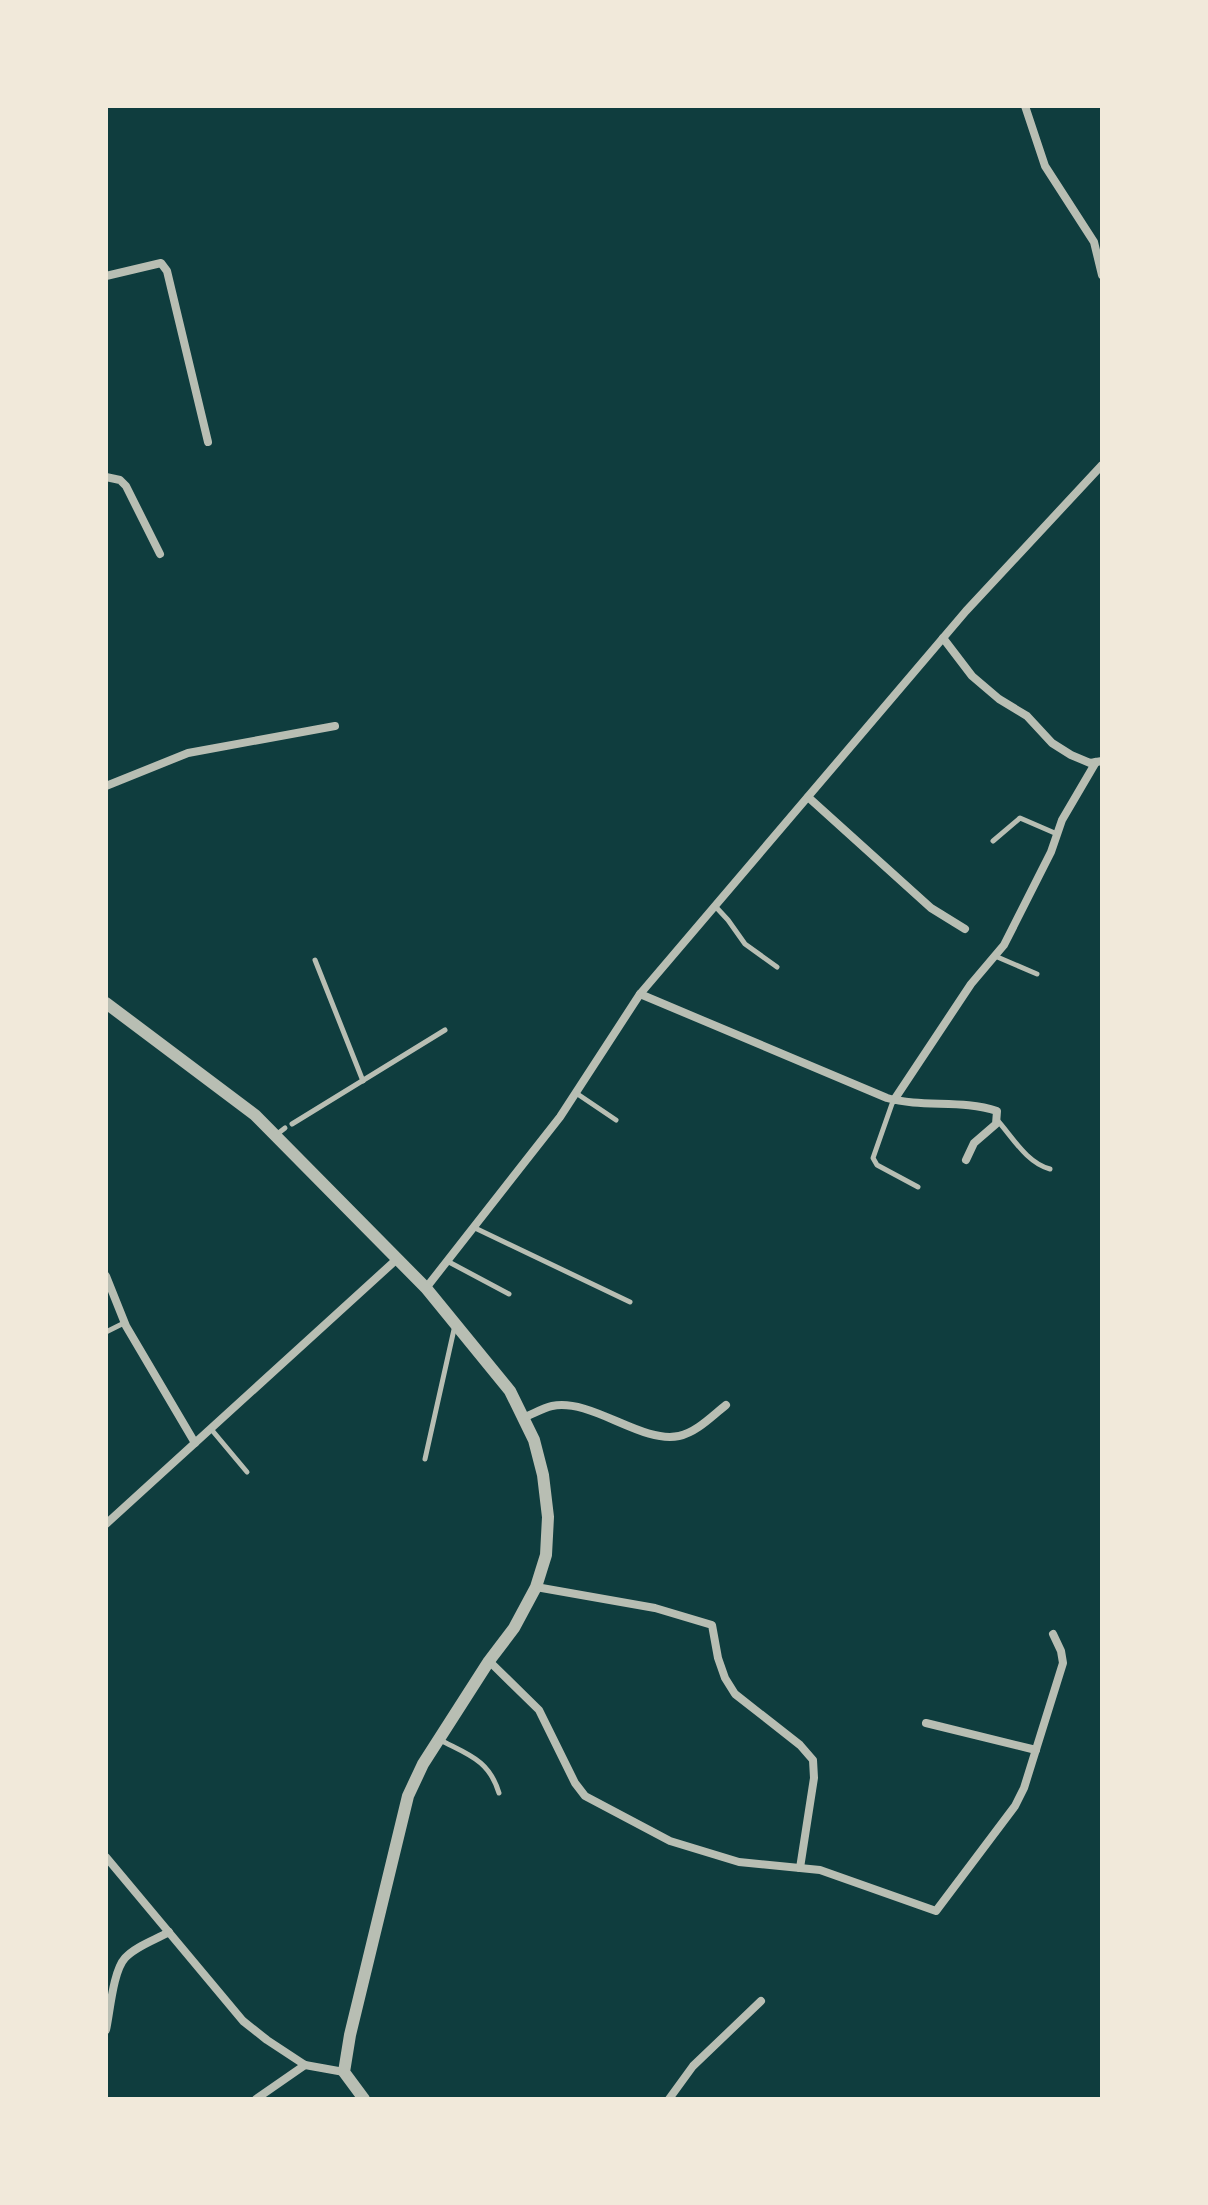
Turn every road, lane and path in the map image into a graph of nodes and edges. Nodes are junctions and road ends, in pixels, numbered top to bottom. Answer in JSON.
{"nodes":[{"id":1,"x":1025,"y":106,"type":"edge"},
{"id":2,"x":1102,"y":275,"type":"edge"},
{"id":3,"x":106,"y":276,"type":"edge"},
{"id":4,"x":208,"y":442,"type":"dead end"},
{"id":5,"x":1102,"y":465,"type":"edge"},
{"id":6,"x":106,"y":477,"type":"edge"},
{"id":7,"x":160,"y":554,"type":"dead end"},
{"id":8,"x":943,"y":638,"type":"junction"},
{"id":9,"x":335,"y":726,"type":"dead end"},
{"id":10,"x":1099,"y":762,"type":"edge"},
{"id":11,"x":106,"y":786,"type":"edge"},
{"id":12,"x":808,"y":797,"type":"junction"},
{"id":13,"x":1057,"y":834,"type":"junction"},
{"id":14,"x":993,"y":841,"type":"dead end"},
{"id":15,"x":715,"y":906,"type":"junction"},
{"id":16,"x":965,"y":929,"type":"dead end"},
{"id":17,"x":995,"y":956,"type":"junction"},
{"id":18,"x":315,"y":960,"type":"dead end"},
{"id":19,"x":777,"y":967,"type":"dead end"},
{"id":20,"x":1037,"y":974,"type":"dead end"},
{"id":21,"x":640,"y":994,"type":"junction"},
{"id":22,"x":106,"y":1003,"type":"edge"},
{"id":23,"x":445,"y":1030,"type":"dead end"},
{"id":24,"x":363,"y":1081,"type":"junction"},
{"id":25,"x":576,"y":1093,"type":"junction"},
{"id":26,"x":894,"y":1100,"type":"junction"},
{"id":27,"x":616,"y":1120,"type":"dead end"},
{"id":28,"x":998,"y":1121,"type":"junction"},
{"id":29,"x":292,"y":1124,"type":"dead end"},
{"id":30,"x":966,"y":1160,"type":"dead end"},
{"id":31,"x":1050,"y":1169,"type":"dead end"},
{"id":32,"x":918,"y":1187,"type":"dead end"},
{"id":33,"x":474,"y":1227,"type":"junction"},
{"id":34,"x":397,"y":1259,"type":"junction"},
{"id":35,"x":447,"y":1261,"type":"junction"},
{"id":36,"x":106,"y":1276,"type":"edge"},
{"id":37,"x":426,"y":1288,"type":"junction"},
{"id":38,"x":509,"y":1294,"type":"dead end"},
{"id":39,"x":630,"y":1302,"type":"dead end"},
{"id":40,"x":125,"y":1322,"type":"junction"},
{"id":41,"x":455,"y":1324,"type":"junction"},
{"id":42,"x":106,"y":1332,"type":"edge"},
{"id":43,"x":726,"y":1405,"type":"dead end"},
{"id":44,"x":523,"y":1418,"type":"junction"},
{"id":45,"x":211,"y":1429,"type":"junction"},
{"id":46,"x":195,"y":1443,"type":"junction"},
{"id":47,"x":425,"y":1459,"type":"dead end"},
{"id":48,"x":247,"y":1472,"type":"dead end"},
{"id":49,"x":106,"y":1524,"type":"edge"},
{"id":50,"x":536,"y":1587,"type":"junction"},
{"id":51,"x":1053,"y":1634,"type":"dead end"},
{"id":52,"x":489,"y":1661,"type":"junction"},
{"id":53,"x":926,"y":1723,"type":"dead end"},
{"id":54,"x":439,"y":1739,"type":"junction"},
{"id":55,"x":1036,"y":1750,"type":"junction"},
{"id":56,"x":499,"y":1793,"type":"dead end"},
{"id":57,"x":106,"y":1857,"type":"edge"},
{"id":58,"x":800,"y":1868,"type":"junction"},
{"id":59,"x":169,"y":1932,"type":"junction"},
{"id":60,"x":761,"y":2001,"type":"dead end"},
{"id":61,"x":106,"y":2030,"type":"edge"},
{"id":62,"x":305,"y":2065,"type":"junction"},
{"id":63,"x":344,"y":2072,"type":"junction"},
{"id":64,"x":256,"y":2099,"type":"edge"},
{"id":65,"x":364,"y":2099,"type":"edge"},
{"id":66,"x":669,"y":2099,"type":"edge"}],
"edges":[{"from":1,"to":2,"type":"street"},
{"from":3,"to":4,"type":"street"},
{"from":5,"to":8,"type":"street"},
{"from":6,"to":7,"type":"street"},
{"from":8,"to":10,"type":"street"},
{"from":8,"to":12,"type":"street"},
{"from":9,"to":11,"type":"street"},
{"from":10,"to":13,"type":"street"},
{"from":12,"to":15,"type":"street"},
{"from":12,"to":16,"type":"street"},
{"from":13,"to":14,"type":"lane"},
{"from":13,"to":17,"type":"street"},
{"from":15,"to":19,"type":"lane"},
{"from":15,"to":21,"type":"street"},
{"from":17,"to":20,"type":"lane"},
{"from":17,"to":26,"type":"street"},
{"from":18,"to":24,"type":"lane"},
{"from":21,"to":25,"type":"street"},
{"from":21,"to":26,"type":"street"},
{"from":22,"to":34,"type":"street"},
{"from":23,"to":24,"type":"lane"},
{"from":24,"to":29,"type":"lane"},
{"from":25,"to":27,"type":"lane"},
{"from":25,"to":33,"type":"street"},
{"from":26,"to":28,"type":"street"},
{"from":26,"to":32,"type":"lane"},
{"from":28,"to":30,"type":"street"},
{"from":28,"to":31,"type":"lane"},
{"from":33,"to":35,"type":"street"},
{"from":33,"to":39,"type":"lane"},
{"from":34,"to":37,"type":"street"},
{"from":34,"to":45,"type":"street"},
{"from":35,"to":37,"type":"street"},
{"from":35,"to":38,"type":"lane"},
{"from":36,"to":40,"type":"street"},
{"from":37,"to":41,"type":"street"},
{"from":40,"to":42,"type":"lane"},
{"from":40,"to":46,"type":"street"},
{"from":41,"to":44,"type":"street"},
{"from":41,"to":47,"type":"lane"},
{"from":43,"to":44,"type":"street"},
{"from":44,"to":50,"type":"street"},
{"from":45,"to":46,"type":"street"},
{"from":45,"to":48,"type":"lane"},
{"from":46,"to":49,"type":"street"},
{"from":50,"to":52,"type":"street"},
{"from":50,"to":58,"type":"street"},
{"from":51,"to":55,"type":"street"},
{"from":52,"to":54,"type":"street"},
{"from":52,"to":58,"type":"street"},
{"from":53,"to":55,"type":"street"},
{"from":54,"to":56,"type":"lane"},
{"from":54,"to":63,"type":"street"},
{"from":55,"to":58,"type":"street"},
{"from":57,"to":59,"type":"street"},
{"from":59,"to":61,"type":"street"},
{"from":59,"to":62,"type":"street"},
{"from":60,"to":66,"type":"street"},
{"from":62,"to":63,"type":"street"},
{"from":62,"to":64,"type":"street"},
{"from":63,"to":65,"type":"street"}]}
